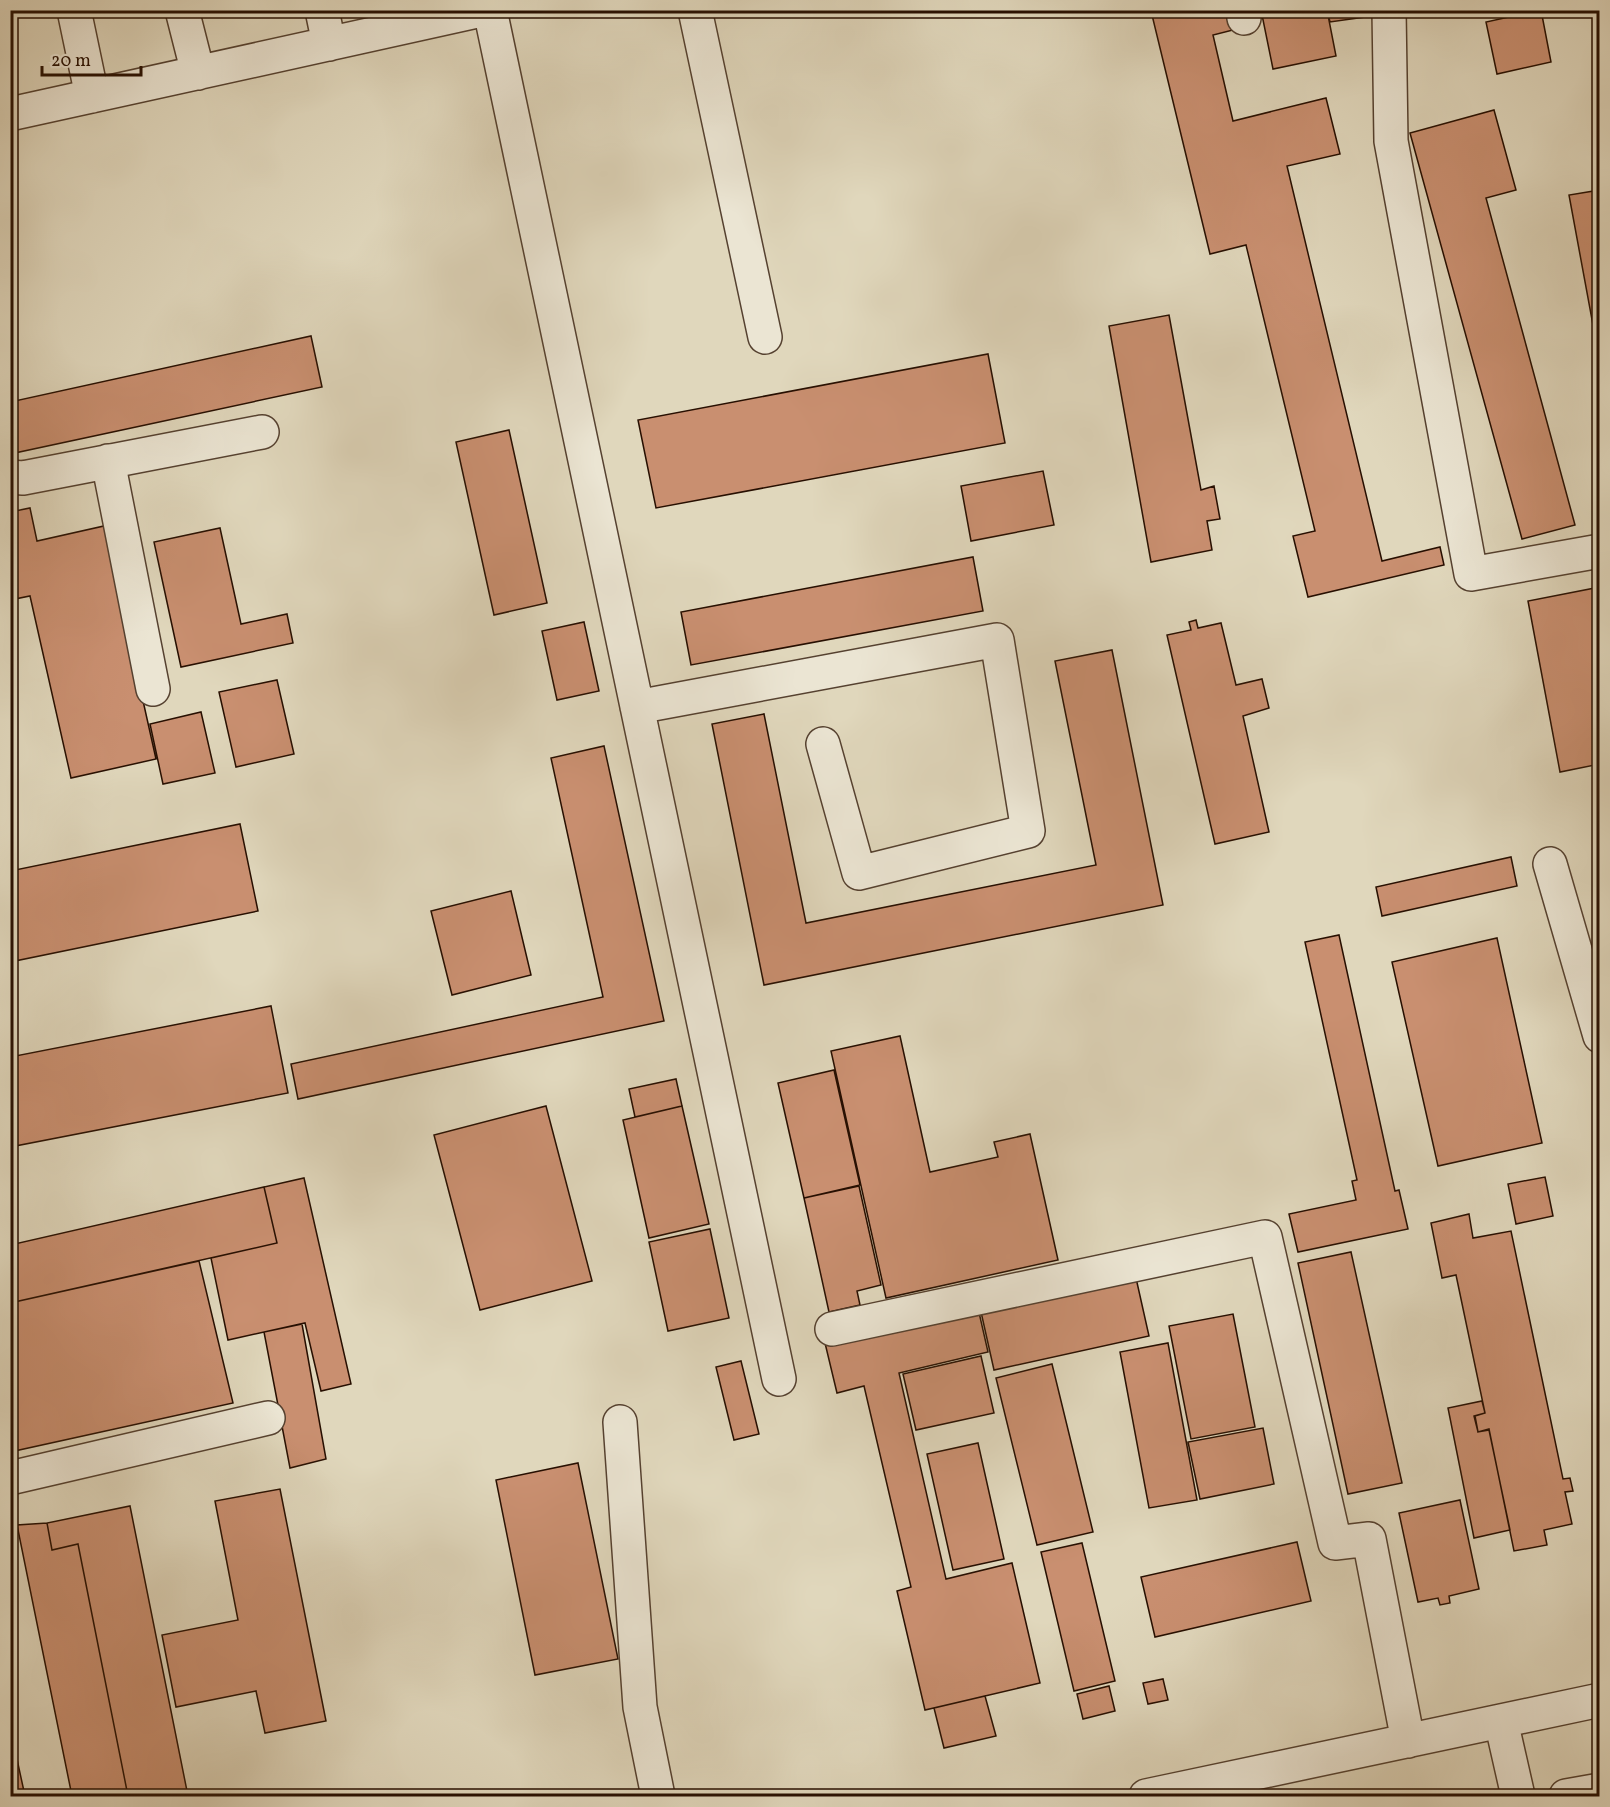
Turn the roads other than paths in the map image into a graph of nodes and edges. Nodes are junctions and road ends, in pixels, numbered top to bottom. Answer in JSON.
{"nodes":[{"id":1,"x":74,"y":10,"type":"edge"},
{"id":2,"x":183,"y":10,"type":"edge"},
{"id":3,"x":322,"y":10,"type":"edge"},
{"id":4,"x":482,"y":10,"type":"edge"},
{"id":5,"x":490,"y":10,"type":"edge"},
{"id":6,"x":696,"y":10,"type":"edge"},
{"id":7,"x":1389,"y":10,"type":"edge"},
{"id":8,"x":411,"y":18,"type":"edge"},
{"id":9,"x":329,"y":44,"type":"junction"},
{"id":10,"x":198,"y":73,"type":"junction"},
{"id":11,"x":92,"y":96,"type":"junction"},
{"id":12,"x":10,"y":114,"type":"edge"},
{"id":13,"x":765,"y":337,"type":"dead end"},
{"id":14,"x":262,"y":432,"type":"dead end"},
{"id":15,"x":108,"y":461,"type":"junction"},
{"id":16,"x":10,"y":477,"type":"edge"},
{"id":17,"x":1599,"y":551,"type":"edge"},
{"id":18,"x":153,"y":689,"type":"dead end"},
{"id":19,"x":637,"y":707,"type":"junction"},
{"id":20,"x":823,"y":744,"type":"dead end"},
{"id":21,"x":1551,"y":864,"type":"dead end"},
{"id":22,"x":1599,"y":1036,"type":"edge"},
{"id":23,"x":832,"y":1329,"type":"dead end"},
{"id":24,"x":779,"y":1379,"type":"dead end"},
{"id":25,"x":268,"y":1418,"type":"dead end"},
{"id":26,"x":620,"y":1422,"type":"dead end"},
{"id":27,"x":10,"y":1478,"type":"edge"},
{"id":28,"x":1599,"y":1700,"type":"edge"},
{"id":29,"x":1501,"y":1721,"type":"junction"},
{"id":30,"x":1408,"y":1741,"type":"junction"},
{"id":31,"x":1599,"y":1790,"type":"edge"},
{"id":32,"x":658,"y":1797,"type":"edge"},
{"id":33,"x":1146,"y":1797,"type":"edge"},
{"id":34,"x":1518,"y":1797,"type":"edge"},
{"id":35,"x":1566,"y":1797,"type":"edge"}],
"edges":[{"from":1,"to":11,"type":"street"},
{"from":2,"to":10,"type":"street"},
{"from":3,"to":9,"type":"street"},
{"from":4,"to":8,"type":"street"},
{"from":5,"to":19,"type":"street"},
{"from":6,"to":13,"type":"street"},
{"from":7,"to":17,"type":"street"},
{"from":8,"to":9,"type":"street"},
{"from":9,"to":10,"type":"street"},
{"from":10,"to":11,"type":"street"},
{"from":11,"to":12,"type":"street"},
{"from":14,"to":15,"type":"street"},
{"from":15,"to":16,"type":"street"},
{"from":15,"to":18,"type":"street"},
{"from":19,"to":20,"type":"street"},
{"from":19,"to":24,"type":"street"},
{"from":21,"to":22,"type":"street"},
{"from":23,"to":30,"type":"street"},
{"from":25,"to":27,"type":"street"},
{"from":26,"to":32,"type":"street"},
{"from":28,"to":29,"type":"street"},
{"from":29,"to":30,"type":"street"},
{"from":29,"to":34,"type":"street"},
{"from":30,"to":33,"type":"street"},
{"from":31,"to":35,"type":"street"}]}
